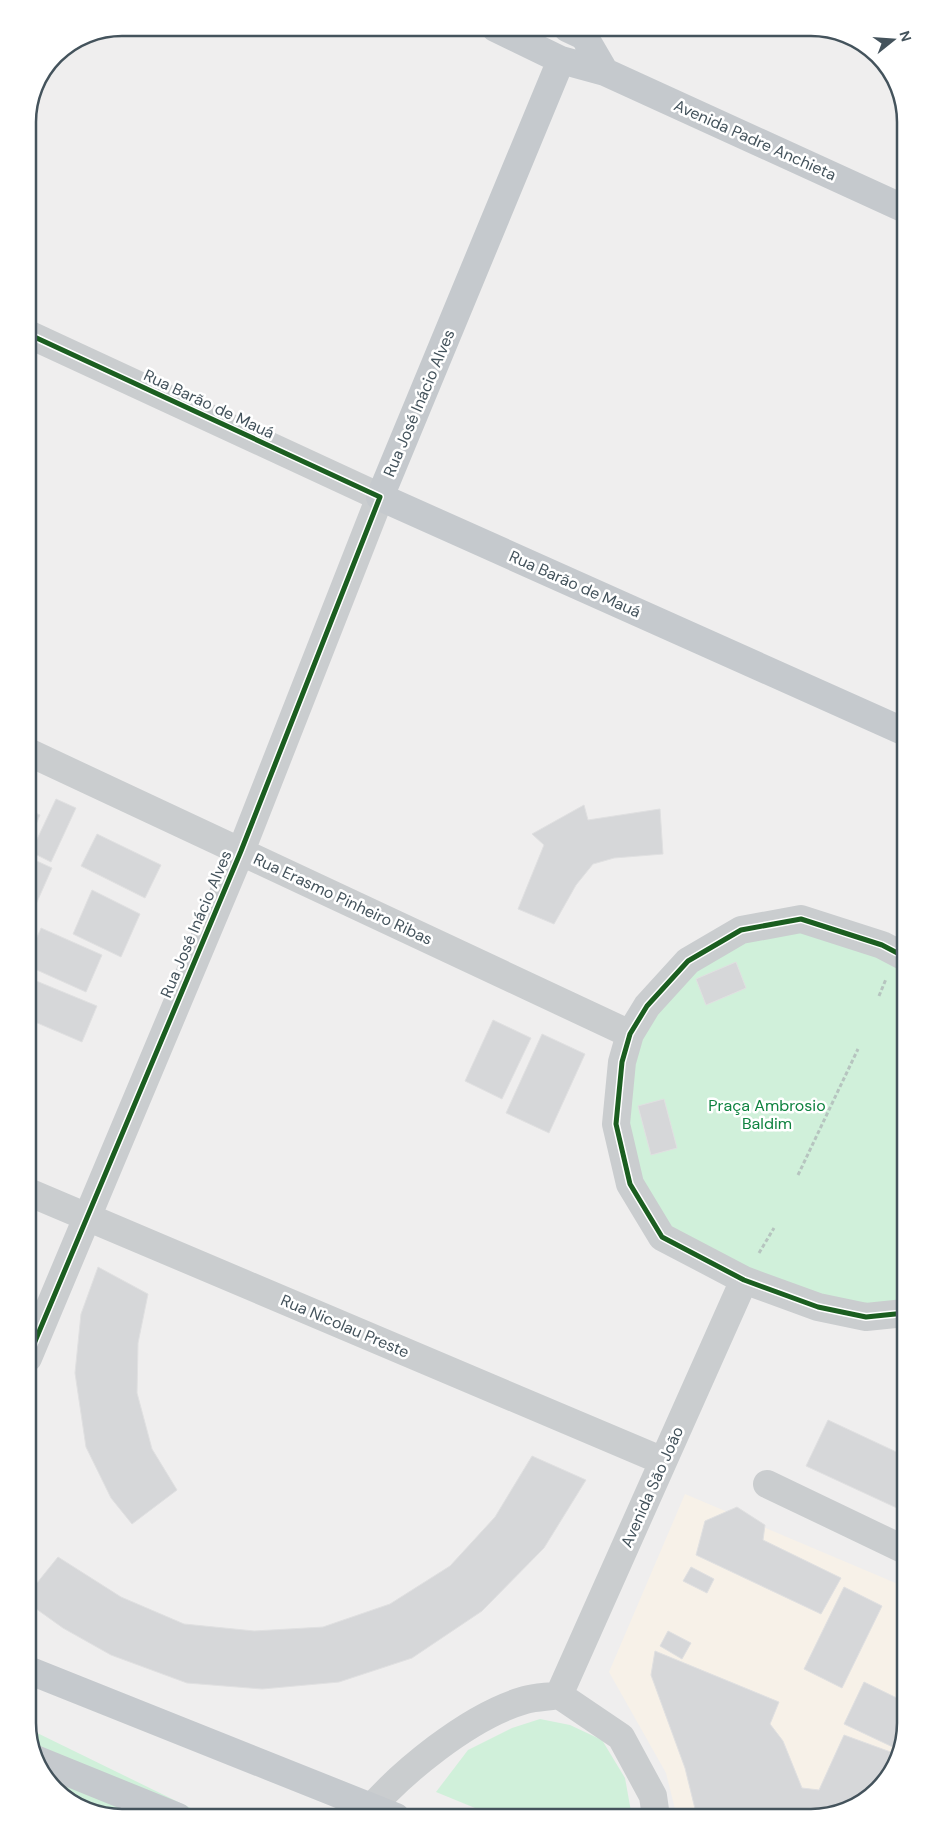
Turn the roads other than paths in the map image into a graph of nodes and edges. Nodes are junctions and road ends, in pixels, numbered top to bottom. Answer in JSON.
{"nodes":[{"id":1,"x":512,"y":36,"type":"edge"},
{"id":2,"x":576,"y":36,"type":"edge"},
{"id":3,"x":583,"y":36,"type":"edge"},
{"id":4,"x":561,"y":60,"type":"junction"},
{"id":5,"x":604,"y":72,"type":"junction"},
{"id":6,"x":897,"y":205,"type":"edge"},
{"id":7,"x":36,"y":338,"type":"edge"},
{"id":8,"x":380,"y":497,"type":"junction"},
{"id":9,"x":897,"y":728,"type":"edge"},
{"id":10,"x":36,"y":756,"type":"edge"},
{"id":11,"x":240,"y":851,"type":"junction"},
{"id":12,"x":897,"y":952,"type":"edge"},
{"id":13,"x":630,"y":1034,"type":"junction"},
{"id":14,"x":36,"y":1195,"type":"edge"},
{"id":15,"x":87,"y":1217,"type":"junction"},
{"id":16,"x":744,"y":1280,"type":"junction"},
{"id":17,"x":897,"y":1314,"type":"edge"},
{"id":18,"x":36,"y":1339,"type":"edge"},
{"id":19,"x":663,"y":1461,"type":"junction"},
{"id":20,"x":766,"y":1484,"type":"dead end"},
{"id":21,"x":897,"y":1546,"type":"edge"},
{"id":22,"x":36,"y":1673,"type":"edge"},
{"id":23,"x":559,"y":1695,"type":"junction"},
{"id":24,"x":47,"y":1764,"type":"edge"},
{"id":25,"x":158,"y":1809,"type":"edge"},
{"id":26,"x":365,"y":1809,"type":"edge"},
{"id":27,"x":381,"y":1809,"type":"edge"},
{"id":28,"x":655,"y":1809,"type":"edge"}],
"edges":[{"from":1,"to":4,"type":"main road","name":"Avenida Padre Anchieta"},
{"from":2,"to":4,"type":"street"},
{"from":3,"to":5,"type":"main road"},
{"from":4,"to":5,"type":"main road","name":"Avenida Padre Anchieta"},
{"from":4,"to":8,"type":"main road","name":"Rua José Inácio Alves"},
{"from":5,"to":6,"type":"main road","name":"Avenida Padre Anchieta"},
{"from":7,"to":8,"type":"street","name":"Rua Barão de Mauá"},
{"from":8,"to":9,"type":"main road","name":"Rua Barão de Mauá"},
{"from":8,"to":11,"type":"street","name":"Rua José Inácio Alves"},
{"from":10,"to":11,"type":"street","name":"Rua Erasmo Pinheiro Ribas"},
{"from":11,"to":13,"type":"street","name":"Rua Erasmo Pinheiro Ribas"},
{"from":11,"to":15,"type":"street","name":"Rua José Inácio Alves"},
{"from":12,"to":13,"type":"street"},
{"from":13,"to":16,"type":"street"},
{"from":14,"to":15,"type":"street","name":"Rua Nicolau Preste"},
{"from":15,"to":18,"type":"street","name":"Rua José Inácio Alves"},
{"from":15,"to":19,"type":"street","name":"Rua Nicolau Preste"},
{"from":16,"to":17,"type":"street"},
{"from":16,"to":19,"type":"street","name":"Avenida São João"},
{"from":19,"to":23,"type":"street","name":"Avenida São João"},
{"from":20,"to":21,"type":"street"},
{"from":22,"to":26,"type":"main road"},
{"from":23,"to":27,"type":"street"},
{"from":23,"to":28,"type":"street"},
{"from":24,"to":25,"type":"main road"}]}
